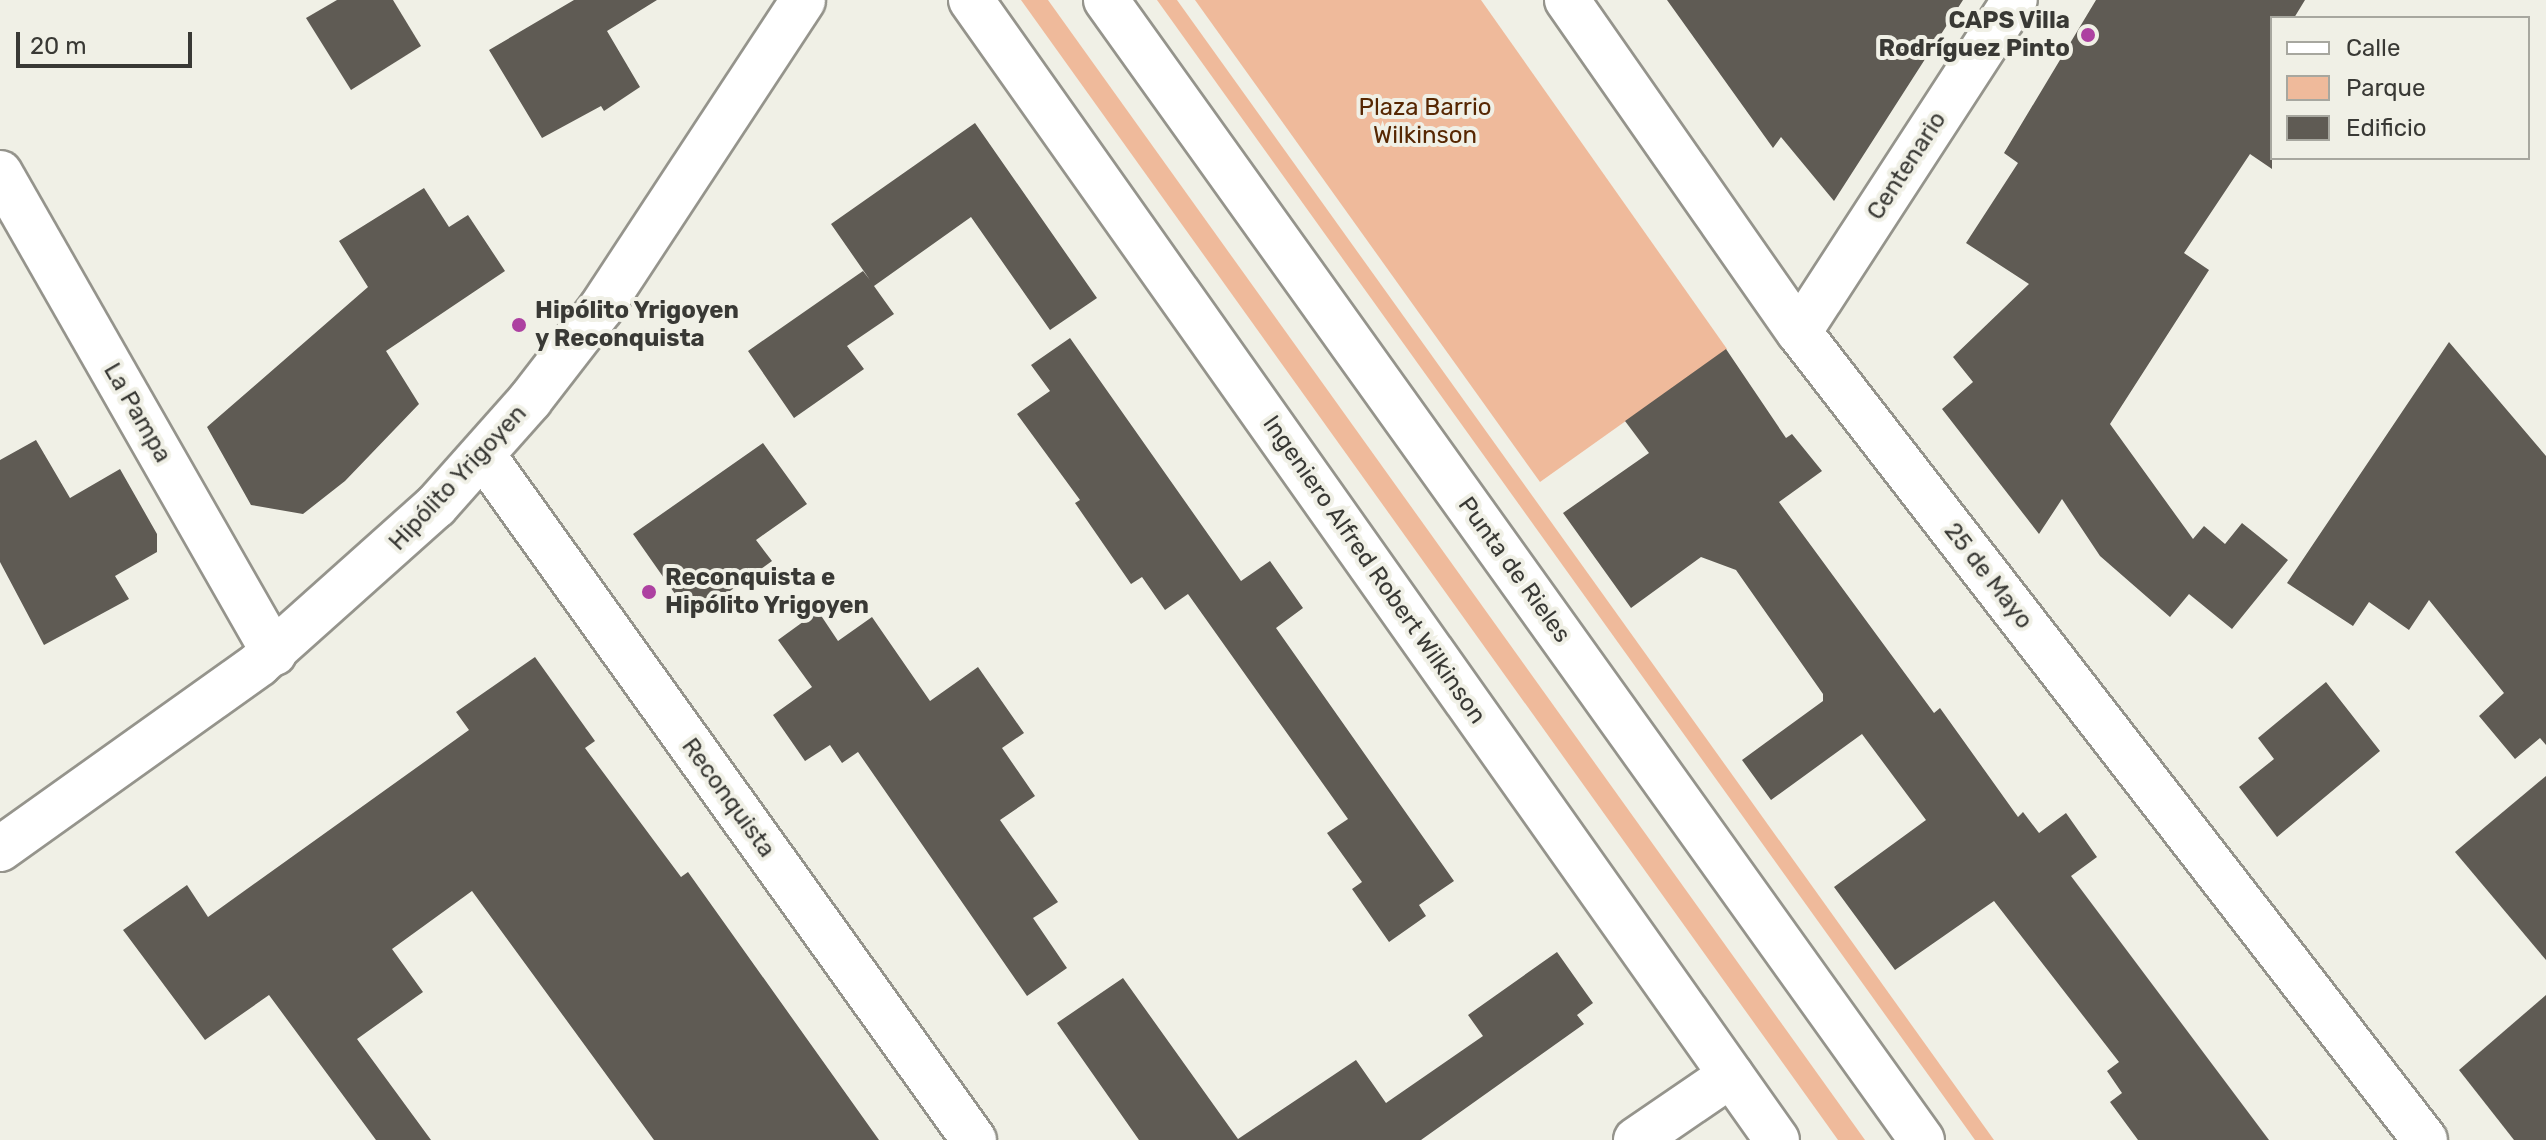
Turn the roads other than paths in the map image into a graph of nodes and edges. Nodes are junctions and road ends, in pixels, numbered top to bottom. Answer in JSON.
{"nodes":[{"id":1,"x":803,"y":0,"type":"edge"},
{"id":2,"x":971,"y":0,"type":"edge"},
{"id":3,"x":1106,"y":0,"type":"edge"},
{"id":4,"x":1567,"y":0,"type":"edge"},
{"id":5,"x":2015,"y":0,"type":"edge"},
{"id":6,"x":0,"y":173,"type":"edge"},
{"id":7,"x":1799,"y":332,"type":"junction"},
{"id":8,"x":483,"y":455,"type":"junction"},
{"id":9,"x":274,"y":653,"type":"junction"},
{"id":10,"x":0,"y":849,"type":"edge"},
{"id":11,"x":1731,"y":1075,"type":"junction"},
{"id":12,"x":974,"y":1140,"type":"edge"},
{"id":13,"x":1636,"y":1140,"type":"edge"},
{"id":14,"x":1777,"y":1140,"type":"edge"},
{"id":15,"x":1922,"y":1140,"type":"edge"},
{"id":16,"x":2425,"y":1140,"type":"edge"}],
"edges":[{"from":1,"to":8,"type":"street","name":"Hipólito Yrigoyen"},
{"from":2,"to":11,"type":"street","name":"Ingeniero Alfred Robert Wilkinson"},
{"from":3,"to":15,"type":"street","name":"Punta de Rieles"},
{"from":4,"to":7,"type":"street","name":"25 de Mayo"},
{"from":5,"to":7,"type":"street","name":"Centenario"},
{"from":6,"to":9,"type":"street","name":"La Pampa"},
{"from":7,"to":16,"type":"street","name":"25 de Mayo"},
{"from":8,"to":9,"type":"street","name":"Hipólito Yrigoyen"},
{"from":8,"to":12,"type":"street","name":"Reconquista"},
{"from":9,"to":10,"type":"street","name":"Hipólito Yrigoyen"},
{"from":11,"to":13,"type":"street"},
{"from":11,"to":14,"type":"street","name":"Ingeniero Alfred Robert Wilkinson"}]}
